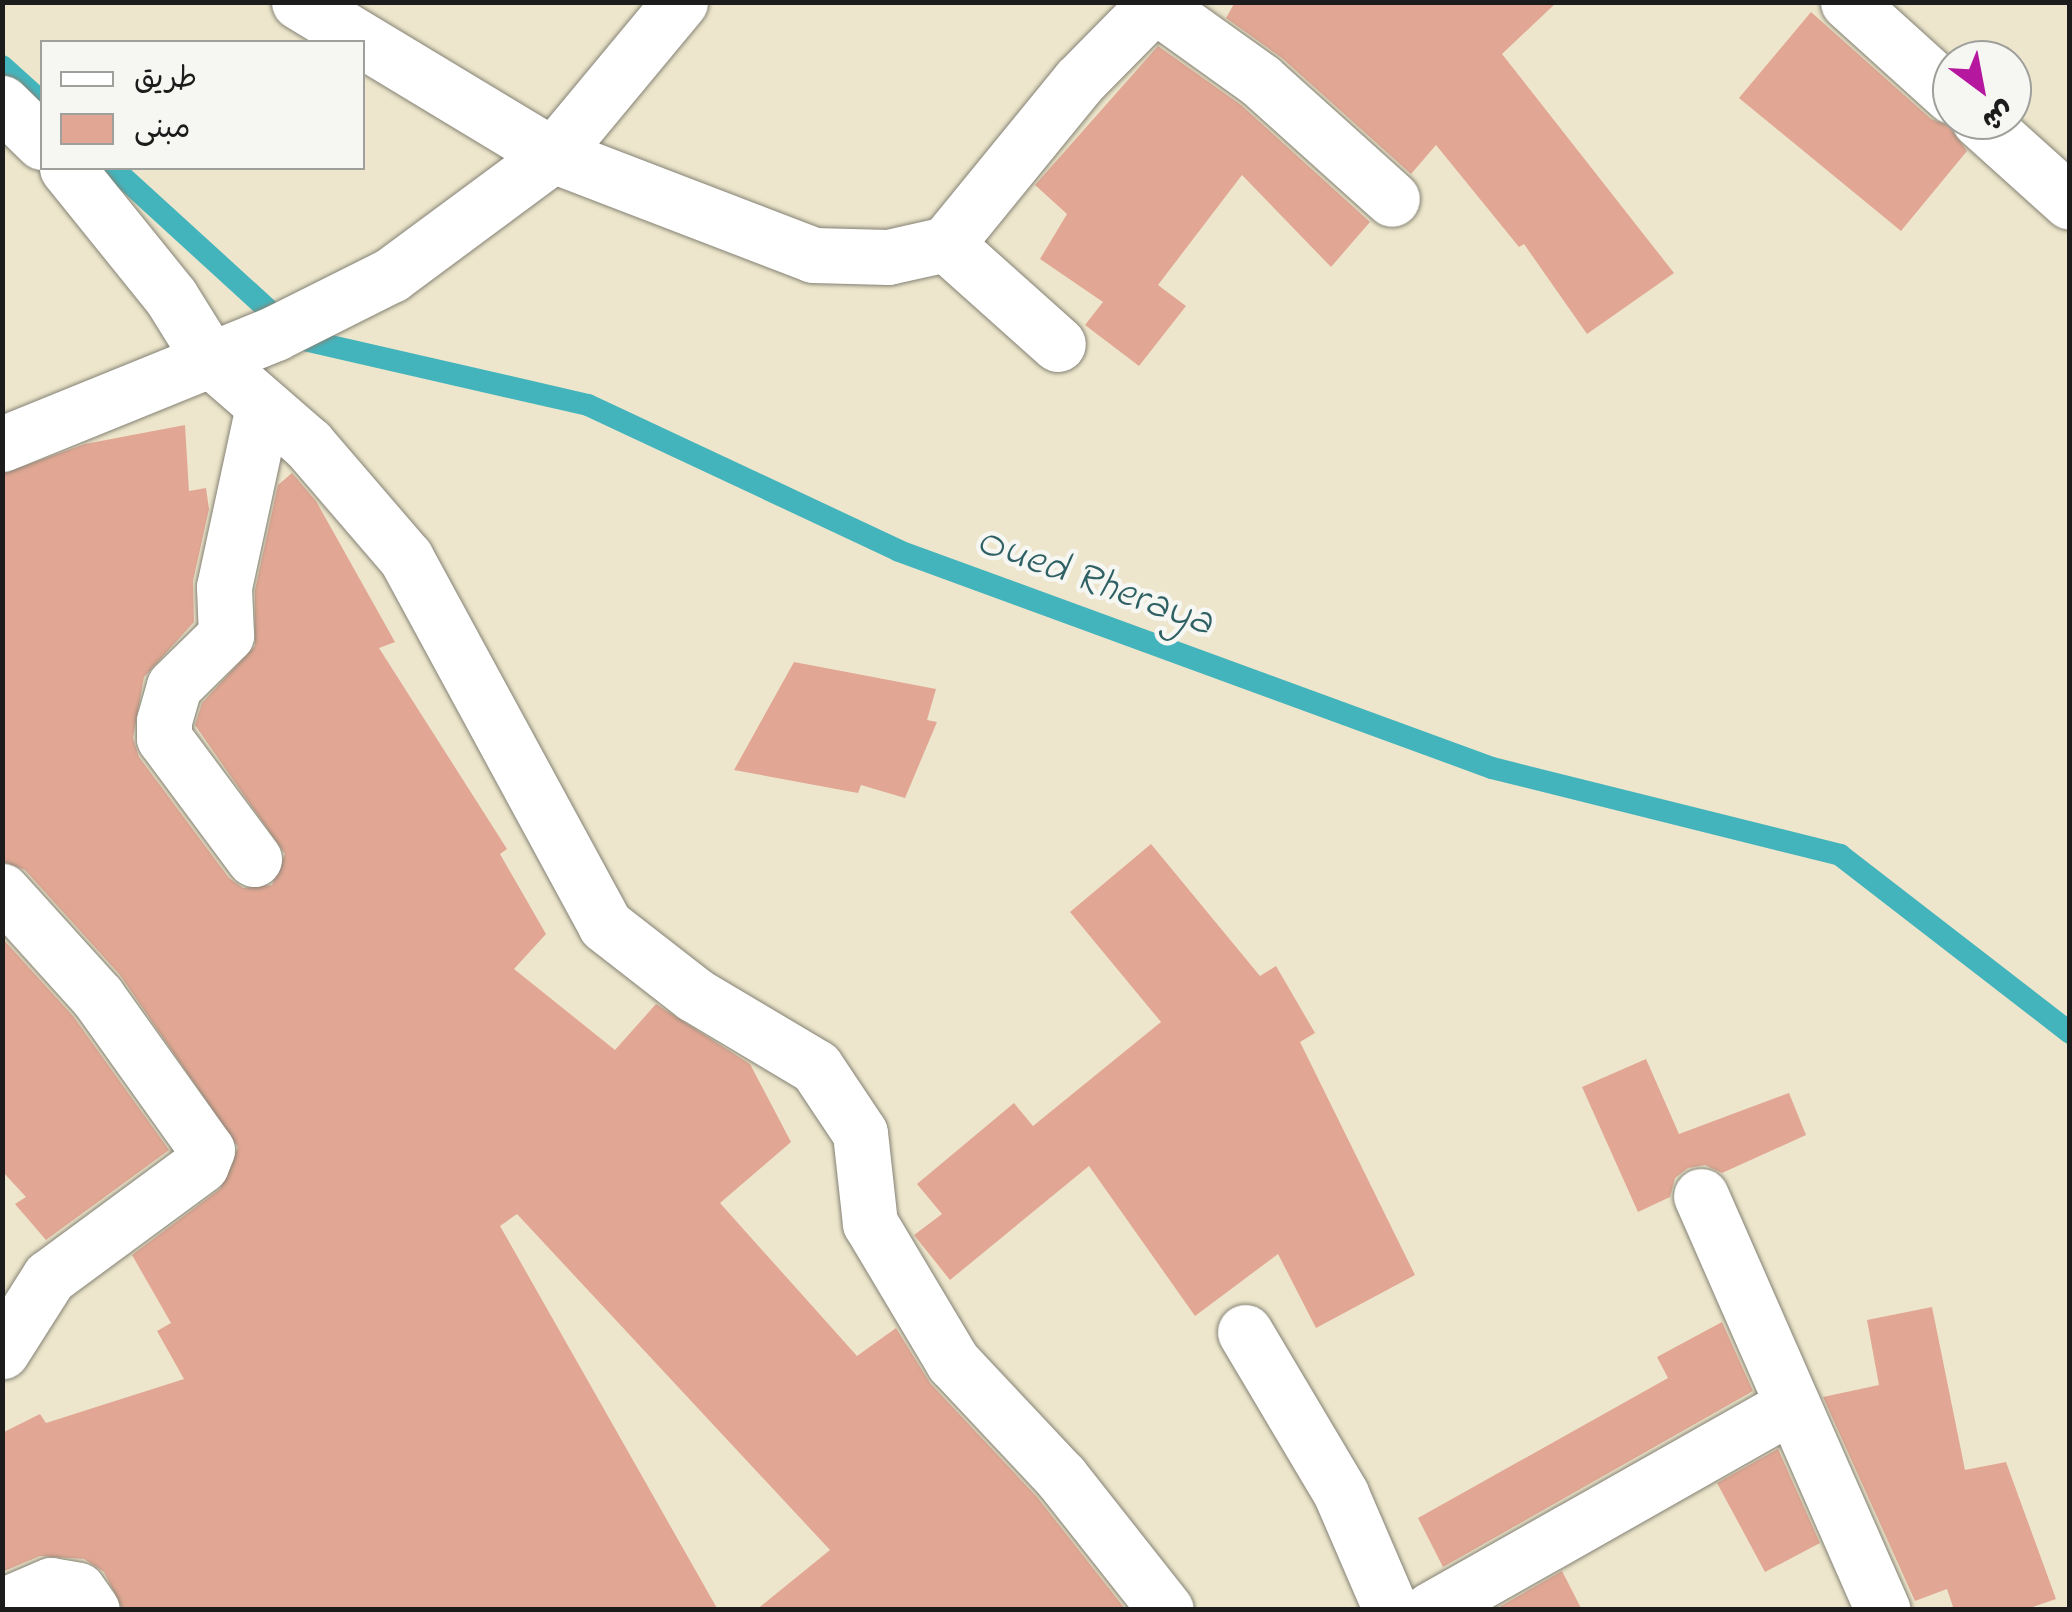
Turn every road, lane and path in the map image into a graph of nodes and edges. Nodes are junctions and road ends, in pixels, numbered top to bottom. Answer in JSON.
{"nodes":[{"id":1,"x":299,"y":2,"type":"edge"},
{"id":2,"x":680,"y":2,"type":"edge"},
{"id":3,"x":1848,"y":2,"type":"edge"},
{"id":4,"x":1156,"y":4,"type":"edge"},
{"id":5,"x":362,"y":40,"type":"edge"},
{"id":6,"x":365,"y":42,"type":"edge"},
{"id":7,"x":1932,"y":78,"type":"edge"},
{"id":8,"x":2,"y":103,"type":"edge"},
{"id":9,"x":40,"y":140,"type":"edge"},
{"id":10,"x":2001,"y":140,"type":"edge"},
{"id":11,"x":553,"y":155,"type":"junction"},
{"id":12,"x":69,"y":170,"type":"edge"},
{"id":13,"x":1392,"y":200,"type":"dead end"},
{"id":14,"x":2070,"y":202,"type":"edge"},
{"id":15,"x":946,"y":244,"type":"junction"},
{"id":16,"x":1058,"y":344,"type":"dead end"},
{"id":17,"x":209,"y":358,"type":"junction"},
{"id":18,"x":262,"y":406,"type":"junction"},
{"id":19,"x":2,"y":444,"type":"edge"},
{"id":20,"x":254,"y":859,"type":"dead end"},
{"id":21,"x":2,"y":891,"type":"edge"},
{"id":22,"x":1701,"y":1196,"type":"dead end"},
{"id":23,"x":1246,"y":1332,"type":"dead end"},
{"id":24,"x":2,"y":1350,"type":"edge"},
{"id":25,"x":1792,"y":1405,"type":"junction"},
{"id":26,"x":2,"y":1606,"type":"edge"},
{"id":27,"x":92,"y":1610,"type":"edge"},
{"id":28,"x":1166,"y":1610,"type":"edge"},
{"id":29,"x":1391,"y":1610,"type":"edge"},
{"id":30,"x":1430,"y":1610,"type":"edge"},
{"id":31,"x":1882,"y":1610,"type":"edge"}],
"edges":[{"from":1,"to":5,"type":"street"},
{"from":2,"to":11,"type":"street"},
{"from":3,"to":7,"type":"street"},
{"from":4,"to":13,"type":"street"},
{"from":4,"to":15,"type":"street"},
{"from":6,"to":11,"type":"street"},
{"from":8,"to":9,"type":"street"},
{"from":10,"to":14,"type":"street"},
{"from":11,"to":15,"type":"street"},
{"from":11,"to":17,"type":"street"},
{"from":12,"to":17,"type":"street"},
{"from":15,"to":16,"type":"street"},
{"from":17,"to":18,"type":"street"},
{"from":17,"to":19,"type":"street"},
{"from":18,"to":20,"type":"street"},
{"from":18,"to":28,"type":"street"},
{"from":21,"to":24,"type":"street"},
{"from":22,"to":25,"type":"street"},
{"from":23,"to":29,"type":"street"},
{"from":25,"to":30,"type":"street"},
{"from":25,"to":31,"type":"street"},
{"from":26,"to":27,"type":"street"}]}
